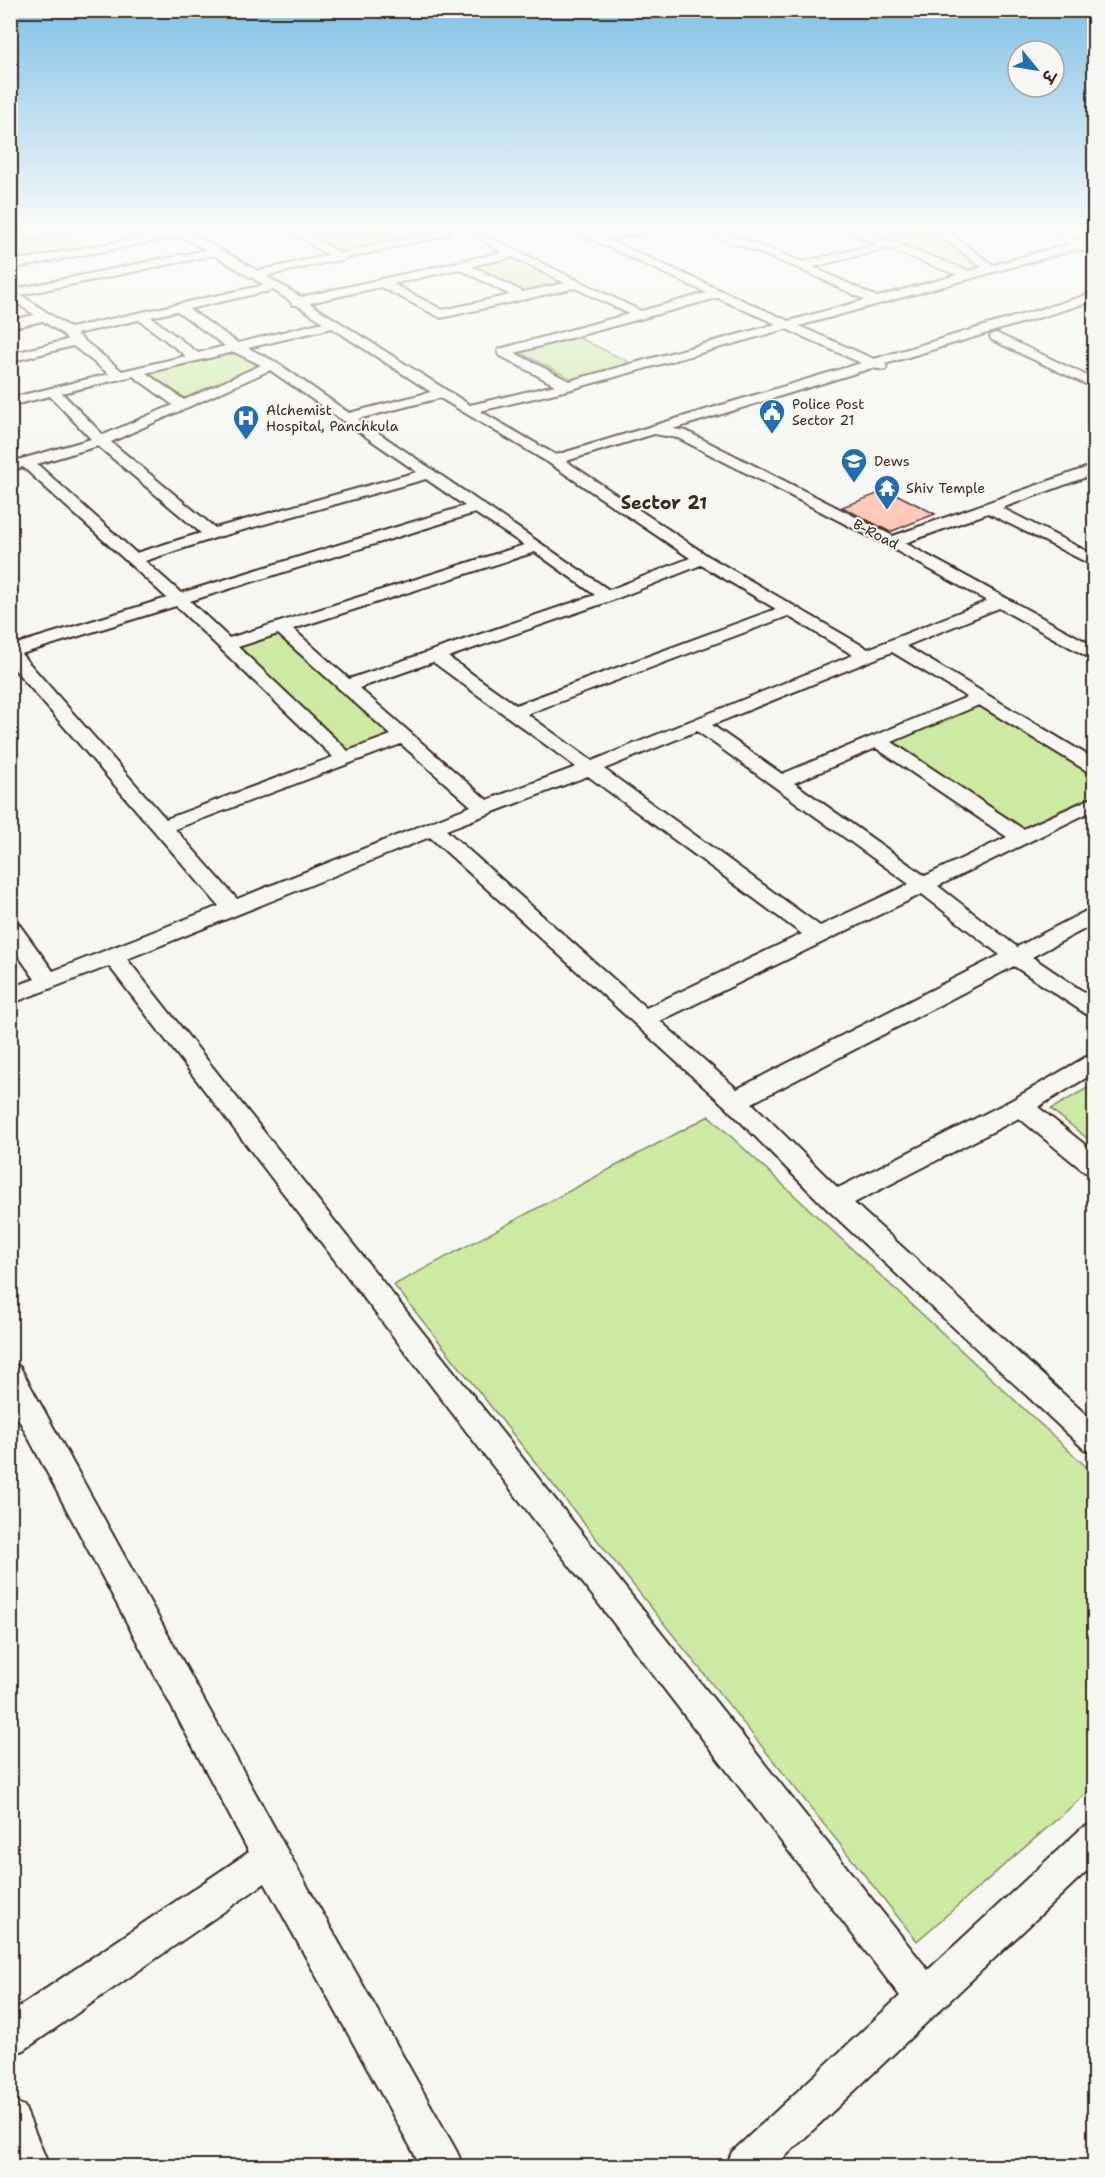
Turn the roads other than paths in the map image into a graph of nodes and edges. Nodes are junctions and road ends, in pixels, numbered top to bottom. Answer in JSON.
{"nodes":[{"id":1,"x":63,"y":331,"type":"edge"},
{"id":2,"x":92,"y":331,"type":"edge"},
{"id":3,"x":161,"y":331,"type":"edge"},
{"id":4,"x":213,"y":331,"type":"edge"},
{"id":5,"x":304,"y":331,"type":"edge"},
{"id":6,"x":343,"y":331,"type":"edge"},
{"id":7,"x":583,"y":331,"type":"edge"},
{"id":8,"x":768,"y":331,"type":"edge"},
{"id":9,"x":800,"y":331,"type":"edge"},
{"id":10,"x":997,"y":331,"type":"edge"},
{"id":11,"x":1015,"y":331,"type":"edge"},
{"id":12,"x":71,"y":337,"type":"junction"},
{"id":13,"x":996,"y":337,"type":"junction"},
{"id":14,"x":235,"y":347,"type":"junction"},
{"id":15,"x":196,"y":357,"type":"junction"},
{"id":16,"x":10,"y":358,"type":"edge"},
{"id":17,"x":271,"y":364,"type":"junction"},
{"id":18,"x":874,"y":364,"type":"junction"},
{"id":19,"x":887,"y":370,"type":"junction"},
{"id":20,"x":136,"y":372,"type":"junction"},
{"id":21,"x":120,"y":376,"type":"junction"},
{"id":22,"x":1095,"y":384,"type":"edge"},
{"id":23,"x":567,"y":386,"type":"junction"},
{"id":24,"x":52,"y":391,"type":"junction"},
{"id":25,"x":443,"y":393,"type":"junction"},
{"id":26,"x":10,"y":402,"type":"edge"},
{"id":27,"x":183,"y":406,"type":"junction"},
{"id":28,"x":468,"y":410,"type":"junction"},
{"id":29,"x":348,"y":417,"type":"junction"},
{"id":30,"x":652,"y":431,"type":"junction"},
{"id":31,"x":681,"y":434,"type":"junction"},
{"id":32,"x":101,"y":441,"type":"junction"},
{"id":33,"x":18,"y":464,"type":"edge"},
{"id":34,"x":560,"y":464,"type":"junction"},
{"id":35,"x":1095,"y":469,"type":"edge"},
{"id":36,"x":430,"y":473,"type":"junction"},
{"id":37,"x":477,"y":507,"type":"junction"},
{"id":38,"x":989,"y":507,"type":"junction"},
{"id":39,"x":212,"y":534,"type":"junction"},
{"id":40,"x":892,"y":542,"type":"junction"},
{"id":41,"x":537,"y":546,"type":"junction"},
{"id":42,"x":1092,"y":557,"type":"edge"},
{"id":43,"x":134,"y":559,"type":"junction"},
{"id":44,"x":702,"y":559,"type":"junction"},
{"id":45,"x":606,"y":596,"type":"junction"},
{"id":46,"x":179,"y":600,"type":"junction"},
{"id":47,"x":1001,"y":601,"type":"junction"},
{"id":48,"x":790,"y":610,"type":"junction"},
{"id":49,"x":281,"y":628,"type":"junction"},
{"id":50,"x":226,"y":645,"type":"junction"},
{"id":51,"x":893,"y":645,"type":"junction"},
{"id":52,"x":10,"y":652,"type":"edge"},
{"id":53,"x":1095,"y":653,"type":"edge"},
{"id":54,"x":435,"y":655,"type":"junction"},
{"id":55,"x":867,"y":655,"type":"junction"},
{"id":56,"x":346,"y":686,"type":"junction"},
{"id":57,"x":981,"y":698,"type":"junction"},
{"id":58,"x":515,"y":712,"type":"junction"},
{"id":59,"x":698,"y":723,"type":"junction"},
{"id":60,"x":405,"y":736,"type":"junction"},
{"id":61,"x":878,"y":741,"type":"junction"},
{"id":62,"x":345,"y":758,"type":"junction"},
{"id":63,"x":1095,"y":767,"type":"edge"},
{"id":64,"x":588,"y":769,"type":"junction"},
{"id":65,"x":780,"y":782,"type":"junction"},
{"id":66,"x":1095,"y":803,"type":"edge"},
{"id":67,"x":484,"y":808,"type":"junction"},
{"id":68,"x":163,"y":827,"type":"junction"},
{"id":69,"x":434,"y":829,"type":"junction"},
{"id":70,"x":1022,"y":838,"type":"junction"},
{"id":71,"x":924,"y":885,"type":"junction"},
{"id":72,"x":233,"y":908,"type":"junction"},
{"id":73,"x":1095,"y":916,"type":"edge"},
{"id":74,"x":10,"y":928,"type":"edge"},
{"id":75,"x":819,"y":936,"type":"junction"},
{"id":76,"x":113,"y":956,"type":"junction"},
{"id":77,"x":1016,"y":957,"type":"junction"},
{"id":78,"x":50,"y":982,"type":"junction"},
{"id":79,"x":10,"y":998,"type":"edge"},
{"id":80,"x":1095,"y":1009,"type":"edge"},
{"id":81,"x":644,"y":1018,"type":"junction"},
{"id":82,"x":1095,"y":1064,"type":"edge"},
{"id":83,"x":735,"y":1101,"type":"junction"},
{"id":84,"x":1021,"y":1106,"type":"junction"},
{"id":85,"x":1095,"y":1165,"type":"edge"},
{"id":86,"x":835,"y":1201,"type":"junction"},
{"id":87,"x":10,"y":1375,"type":"edge"},
{"id":88,"x":1095,"y":1440,"type":"edge"},
{"id":89,"x":1095,"y":1840,"type":"edge"},
{"id":90,"x":271,"y":1858,"type":"junction"},
{"id":91,"x":925,"y":1997,"type":"junction"},
{"id":92,"x":10,"y":2036,"type":"edge"},
{"id":93,"x":10,"y":2120,"type":"edge"},
{"id":94,"x":28,"y":2166,"type":"edge"},
{"id":95,"x":443,"y":2166,"type":"edge"},
{"id":96,"x":746,"y":2166,"type":"edge"}],
"edges":[{"from":1,"to":12,"type":"street"},
{"from":2,"to":12,"type":"street"},
{"from":3,"to":15,"type":"street"},
{"from":4,"to":14,"type":"street"},
{"from":5,"to":14,"type":"street"},
{"from":6,"to":25,"type":"street"},
{"from":7,"to":23,"type":"street"},
{"from":8,"to":23,"type":"street"},
{"from":9,"to":18,"type":"street"},
{"from":10,"to":18,"type":"street"},
{"from":11,"to":13,"type":"street"},
{"from":12,"to":16,"type":"street"},
{"from":12,"to":21,"type":"street"},
{"from":13,"to":19,"type":"street"},
{"from":13,"to":22,"type":"street"},
{"from":14,"to":15,"type":"street"},
{"from":14,"to":17,"type":"street"},
{"from":15,"to":20,"type":"street"},
{"from":17,"to":27,"type":"street"},
{"from":17,"to":29,"type":"street"},
{"from":18,"to":19,"type":"street"},
{"from":18,"to":30,"type":"street"},
{"from":19,"to":31,"type":"street"},
{"from":20,"to":21,"type":"street"},
{"from":20,"to":27,"type":"street"},
{"from":21,"to":24,"type":"street"},
{"from":23,"to":28,"type":"street"},
{"from":24,"to":26,"type":"street"},
{"from":24,"to":32,"type":"street"},
{"from":25,"to":28,"type":"street"},
{"from":25,"to":29,"type":"street"},
{"from":27,"to":32,"type":"street"},
{"from":28,"to":34,"type":"street"},
{"from":29,"to":36,"type":"street"},
{"from":30,"to":31,"type":"street","name":"B-Road"},
{"from":30,"to":34,"type":"street"},
{"from":31,"to":34,"type":"street"},
{"from":31,"to":40,"type":"street","name":"B-Road"},
{"from":32,"to":33,"type":"street"},
{"from":32,"to":39,"type":"street"},
{"from":33,"to":43,"type":"street"},
{"from":34,"to":44,"type":"street"},
{"from":35,"to":38,"type":"street"},
{"from":36,"to":37,"type":"street"},
{"from":36,"to":39,"type":"street"},
{"from":37,"to":41,"type":"street"},
{"from":37,"to":46,"type":"street"},
{"from":38,"to":40,"type":"street"},
{"from":38,"to":42,"type":"street"},
{"from":39,"to":43,"type":"street"},
{"from":40,"to":47,"type":"street","name":"B-Road"},
{"from":41,"to":45,"type":"street"},
{"from":41,"to":49,"type":"street"},
{"from":43,"to":46,"type":"street"},
{"from":44,"to":45,"type":"street"},
{"from":44,"to":48,"type":"street"},
{"from":45,"to":54,"type":"street"},
{"from":46,"to":50,"type":"street"},
{"from":46,"to":52,"type":"street"},
{"from":47,"to":51,"type":"street"},
{"from":47,"to":53,"type":"street","name":"B-Road"},
{"from":48,"to":55,"type":"street"},
{"from":48,"to":58,"type":"street"},
{"from":49,"to":50,"type":"street"},
{"from":49,"to":56,"type":"street"},
{"from":50,"to":62,"type":"street"},
{"from":51,"to":55,"type":"street"},
{"from":51,"to":57,"type":"street"},
{"from":52,"to":68,"type":"street"},
{"from":54,"to":56,"type":"street"},
{"from":54,"to":58,"type":"street"},
{"from":55,"to":59,"type":"street"},
{"from":56,"to":60,"type":"street"},
{"from":57,"to":61,"type":"street"},
{"from":57,"to":63,"type":"street"},
{"from":58,"to":64,"type":"street"},
{"from":59,"to":64,"type":"street"},
{"from":59,"to":65,"type":"street"},
{"from":60,"to":62,"type":"street"},
{"from":60,"to":67,"type":"street"},
{"from":61,"to":65,"type":"street"},
{"from":61,"to":70,"type":"street"},
{"from":62,"to":68,"type":"street"},
{"from":64,"to":67,"type":"street"},
{"from":64,"to":75,"type":"street"},
{"from":65,"to":71,"type":"street"},
{"from":66,"to":70,"type":"street"},
{"from":67,"to":69,"type":"street"},
{"from":68,"to":72,"type":"street"},
{"from":69,"to":72,"type":"street"},
{"from":69,"to":81,"type":"street"},
{"from":70,"to":71,"type":"street"},
{"from":71,"to":75,"type":"street"},
{"from":71,"to":77,"type":"street"},
{"from":72,"to":76,"type":"street"},
{"from":73,"to":77,"type":"street"},
{"from":74,"to":78,"type":"street"},
{"from":75,"to":81,"type":"street"},
{"from":76,"to":78,"type":"street"},
{"from":76,"to":91,"type":"street"},
{"from":77,"to":80,"type":"street"},
{"from":77,"to":83,"type":"street"},
{"from":78,"to":79,"type":"street"},
{"from":81,"to":83,"type":"street"},
{"from":82,"to":84,"type":"street"},
{"from":83,"to":86,"type":"street"},
{"from":84,"to":85,"type":"street"},
{"from":84,"to":86,"type":"street"},
{"from":86,"to":88,"type":"street"},
{"from":87,"to":90,"type":"street"},
{"from":89,"to":91,"type":"street"},
{"from":90,"to":92,"type":"street"},
{"from":90,"to":95,"type":"street"},
{"from":91,"to":96,"type":"street"},
{"from":93,"to":94,"type":"street"}]}
